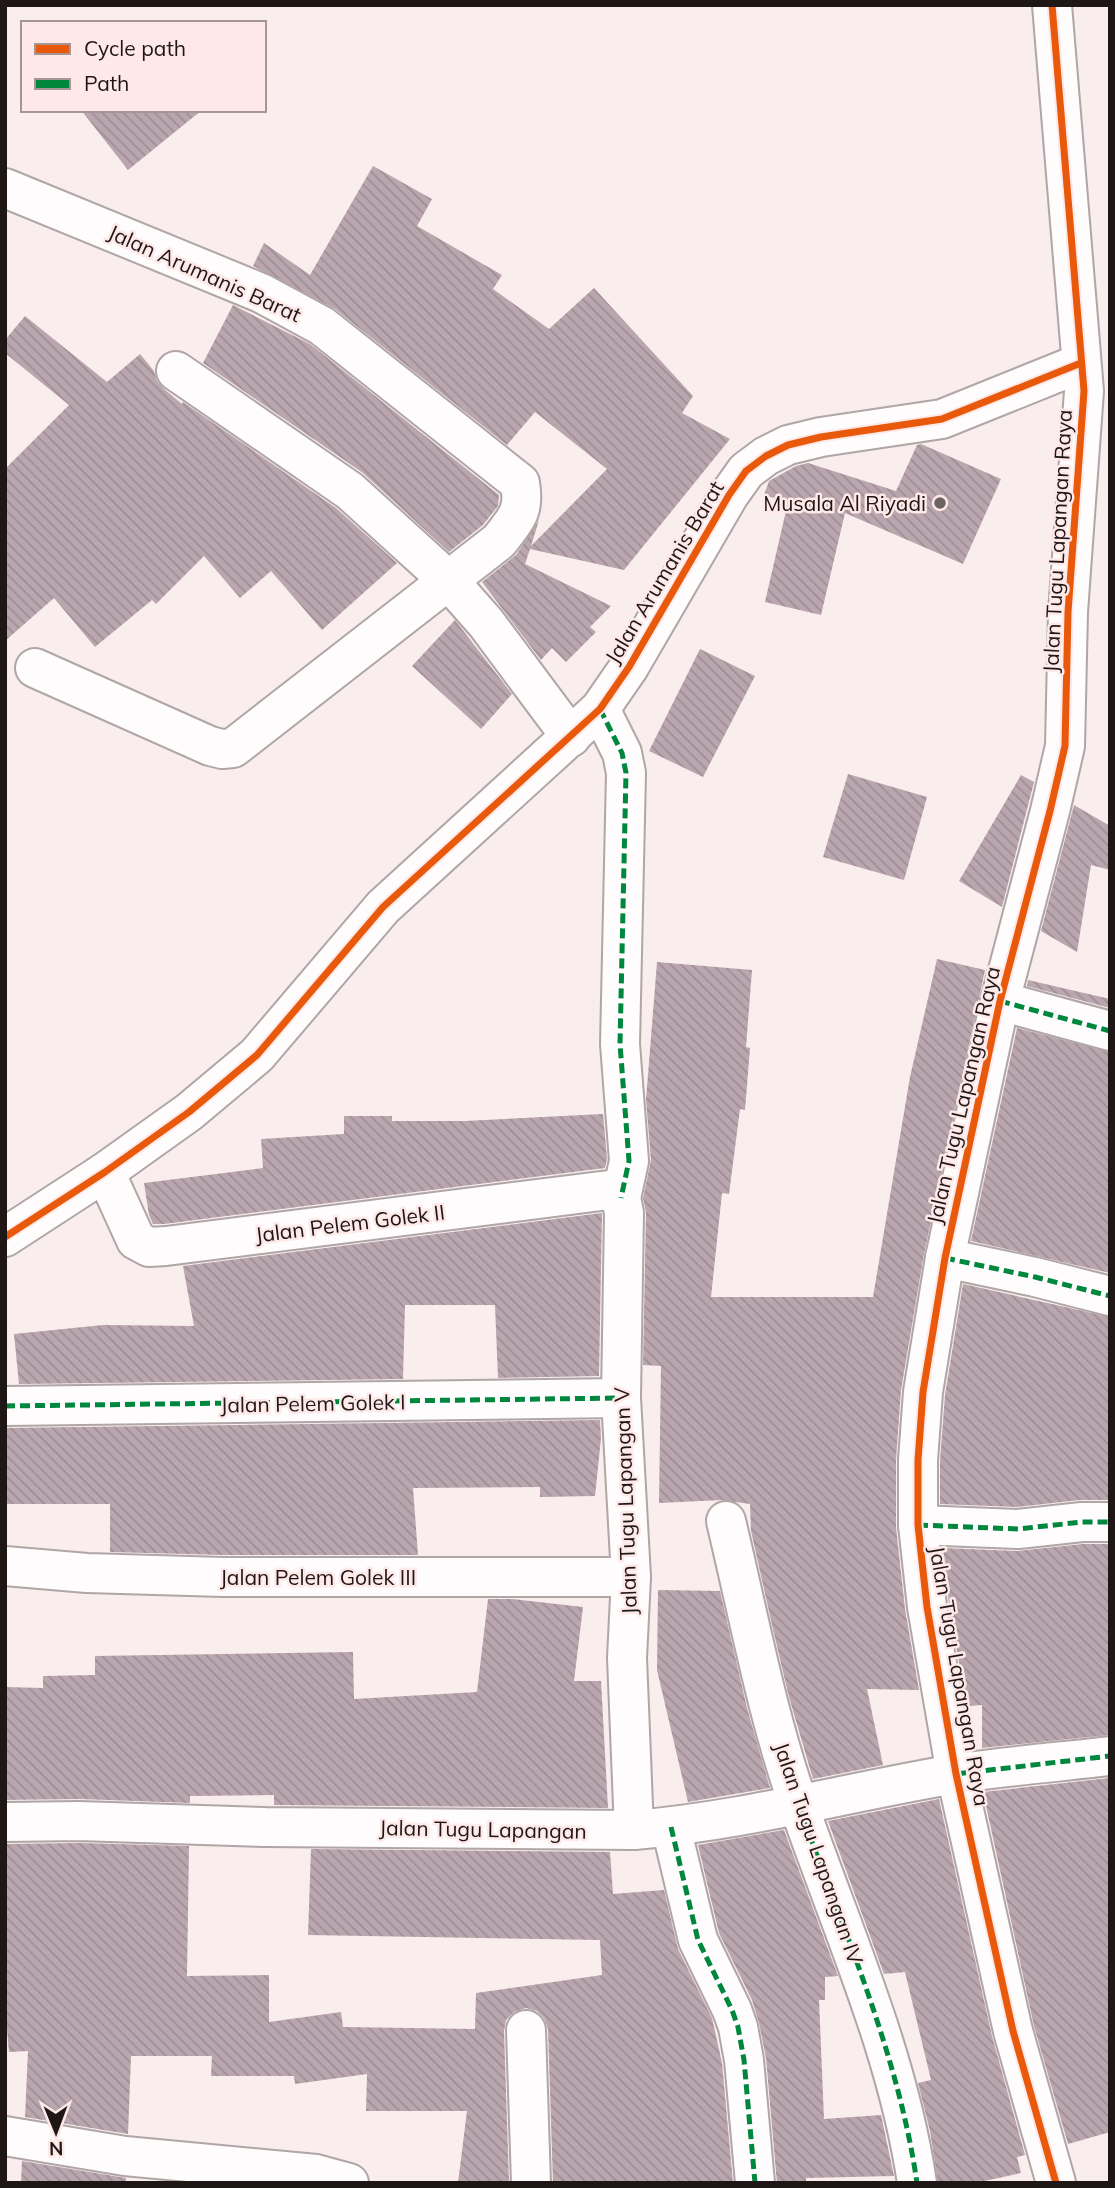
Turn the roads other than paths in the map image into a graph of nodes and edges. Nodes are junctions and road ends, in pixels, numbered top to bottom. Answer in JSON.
{"nodes":[{"id":1,"x":1052,"y":5,"type":"edge"},
{"id":2,"x":5,"y":188,"type":"edge"},
{"id":3,"x":176,"y":371,"type":"dead end"},
{"id":4,"x":1091,"y":382,"type":"edge"},
{"id":5,"x":449,"y":581,"type":"junction"},
{"id":6,"x":35,"y":667,"type":"dead end"},
{"id":7,"x":600,"y":709,"type":"junction"},
{"id":8,"x":571,"y":737,"type":"junction"},
{"id":9,"x":1000,"y":1001,"type":"junction"},
{"id":10,"x":1110,"y":1031,"type":"edge"},
{"id":11,"x":105,"y":1172,"type":"junction"},
{"id":12,"x":622,"y":1205,"type":"junction"},
{"id":13,"x":5,"y":1237,"type":"edge"},
{"id":14,"x":945,"y":1258,"type":"junction"},
{"id":15,"x":1110,"y":1296,"type":"edge"},
{"id":16,"x":621,"y":1398,"type":"junction"},
{"id":17,"x":5,"y":1406,"type":"edge"},
{"id":18,"x":726,"y":1521,"type":"dead end"},
{"id":19,"x":1110,"y":1522,"type":"edge"},
{"id":20,"x":918,"y":1525,"type":"junction"},
{"id":21,"x":5,"y":1566,"type":"edge"},
{"id":22,"x":631,"y":1577,"type":"junction"},
{"id":23,"x":1110,"y":1756,"type":"edge"},
{"id":24,"x":956,"y":1774,"type":"junction"},
{"id":25,"x":799,"y":1806,"type":"junction"},
{"id":26,"x":5,"y":1822,"type":"edge"},
{"id":27,"x":652,"y":1829,"type":"junction"},
{"id":28,"x":526,"y":2030,"type":"dead end"},
{"id":29,"x":5,"y":2136,"type":"edge"},
{"id":30,"x":349,"y":2183,"type":"edge"},
{"id":31,"x":531,"y":2183,"type":"edge"},
{"id":32,"x":755,"y":2183,"type":"edge"},
{"id":33,"x":917,"y":2183,"type":"edge"},
{"id":34,"x":1056,"y":2183,"type":"edge"}],
"edges":[{"from":1,"to":4,"type":"street","name":"Jalan Tugu Lapangan Raya"},
{"from":2,"to":5,"type":"street","name":"Jalan Arumanis Barat"},
{"from":3,"to":5,"type":"street"},
{"from":4,"to":7,"type":"street","name":"Jalan Arumanis Barat"},
{"from":4,"to":9,"type":"street","name":"Jalan Tugu Lapangan Raya"},
{"from":5,"to":6,"type":"street","name":"Jalan Arumanis Barat"},
{"from":5,"to":8,"type":"street"},
{"from":7,"to":8,"type":"street","name":"Jalan Arumanis Barat"},
{"from":7,"to":12,"type":"street","name":"Jalan Tugu Lapangan V"},
{"from":8,"to":11,"type":"street","name":"Jalan Arumanis Barat"},
{"from":9,"to":10,"type":"street"},
{"from":9,"to":14,"type":"street","name":"Jalan Tugu Lapangan Raya"},
{"from":11,"to":12,"type":"street","name":"Jalan Pelem Golek II"},
{"from":11,"to":13,"type":"street","name":"Jalan Arumanis Barat"},
{"from":12,"to":16,"type":"street","name":"Jalan Tugu Lapangan V"},
{"from":14,"to":15,"type":"street"},
{"from":14,"to":20,"type":"street","name":"Jalan Tugu Lapangan Raya"},
{"from":16,"to":17,"type":"street","name":"Jalan Pelem Golek I"},
{"from":16,"to":22,"type":"street","name":"Jalan Tugu Lapangan V"},
{"from":18,"to":25,"type":"street","name":"Jalan Tugu Lapangan IV"},
{"from":19,"to":20,"type":"street"},
{"from":20,"to":24,"type":"street","name":"Jalan Tugu Lapangan Raya"},
{"from":21,"to":22,"type":"street","name":"Jalan Pelem Golek III"},
{"from":22,"to":27,"type":"street","name":"Jalan Tugu Lapangan V"},
{"from":23,"to":24,"type":"street","name":"Jalan Tugu Lapangan"},
{"from":24,"to":25,"type":"street","name":"Jalan Tugu Lapangan"},
{"from":24,"to":34,"type":"street","name":"Jalan Tugu Lapangan Raya"},
{"from":25,"to":27,"type":"street","name":"Jalan Tugu Lapangan"},
{"from":25,"to":33,"type":"street","name":"Jalan Tugu Lapangan IV"},
{"from":26,"to":27,"type":"street","name":"Jalan Tugu Lapangan"},
{"from":27,"to":32,"type":"street","name":"Jalan Tugu Lapangan V"},
{"from":28,"to":31,"type":"street"},
{"from":29,"to":30,"type":"street"}]}
